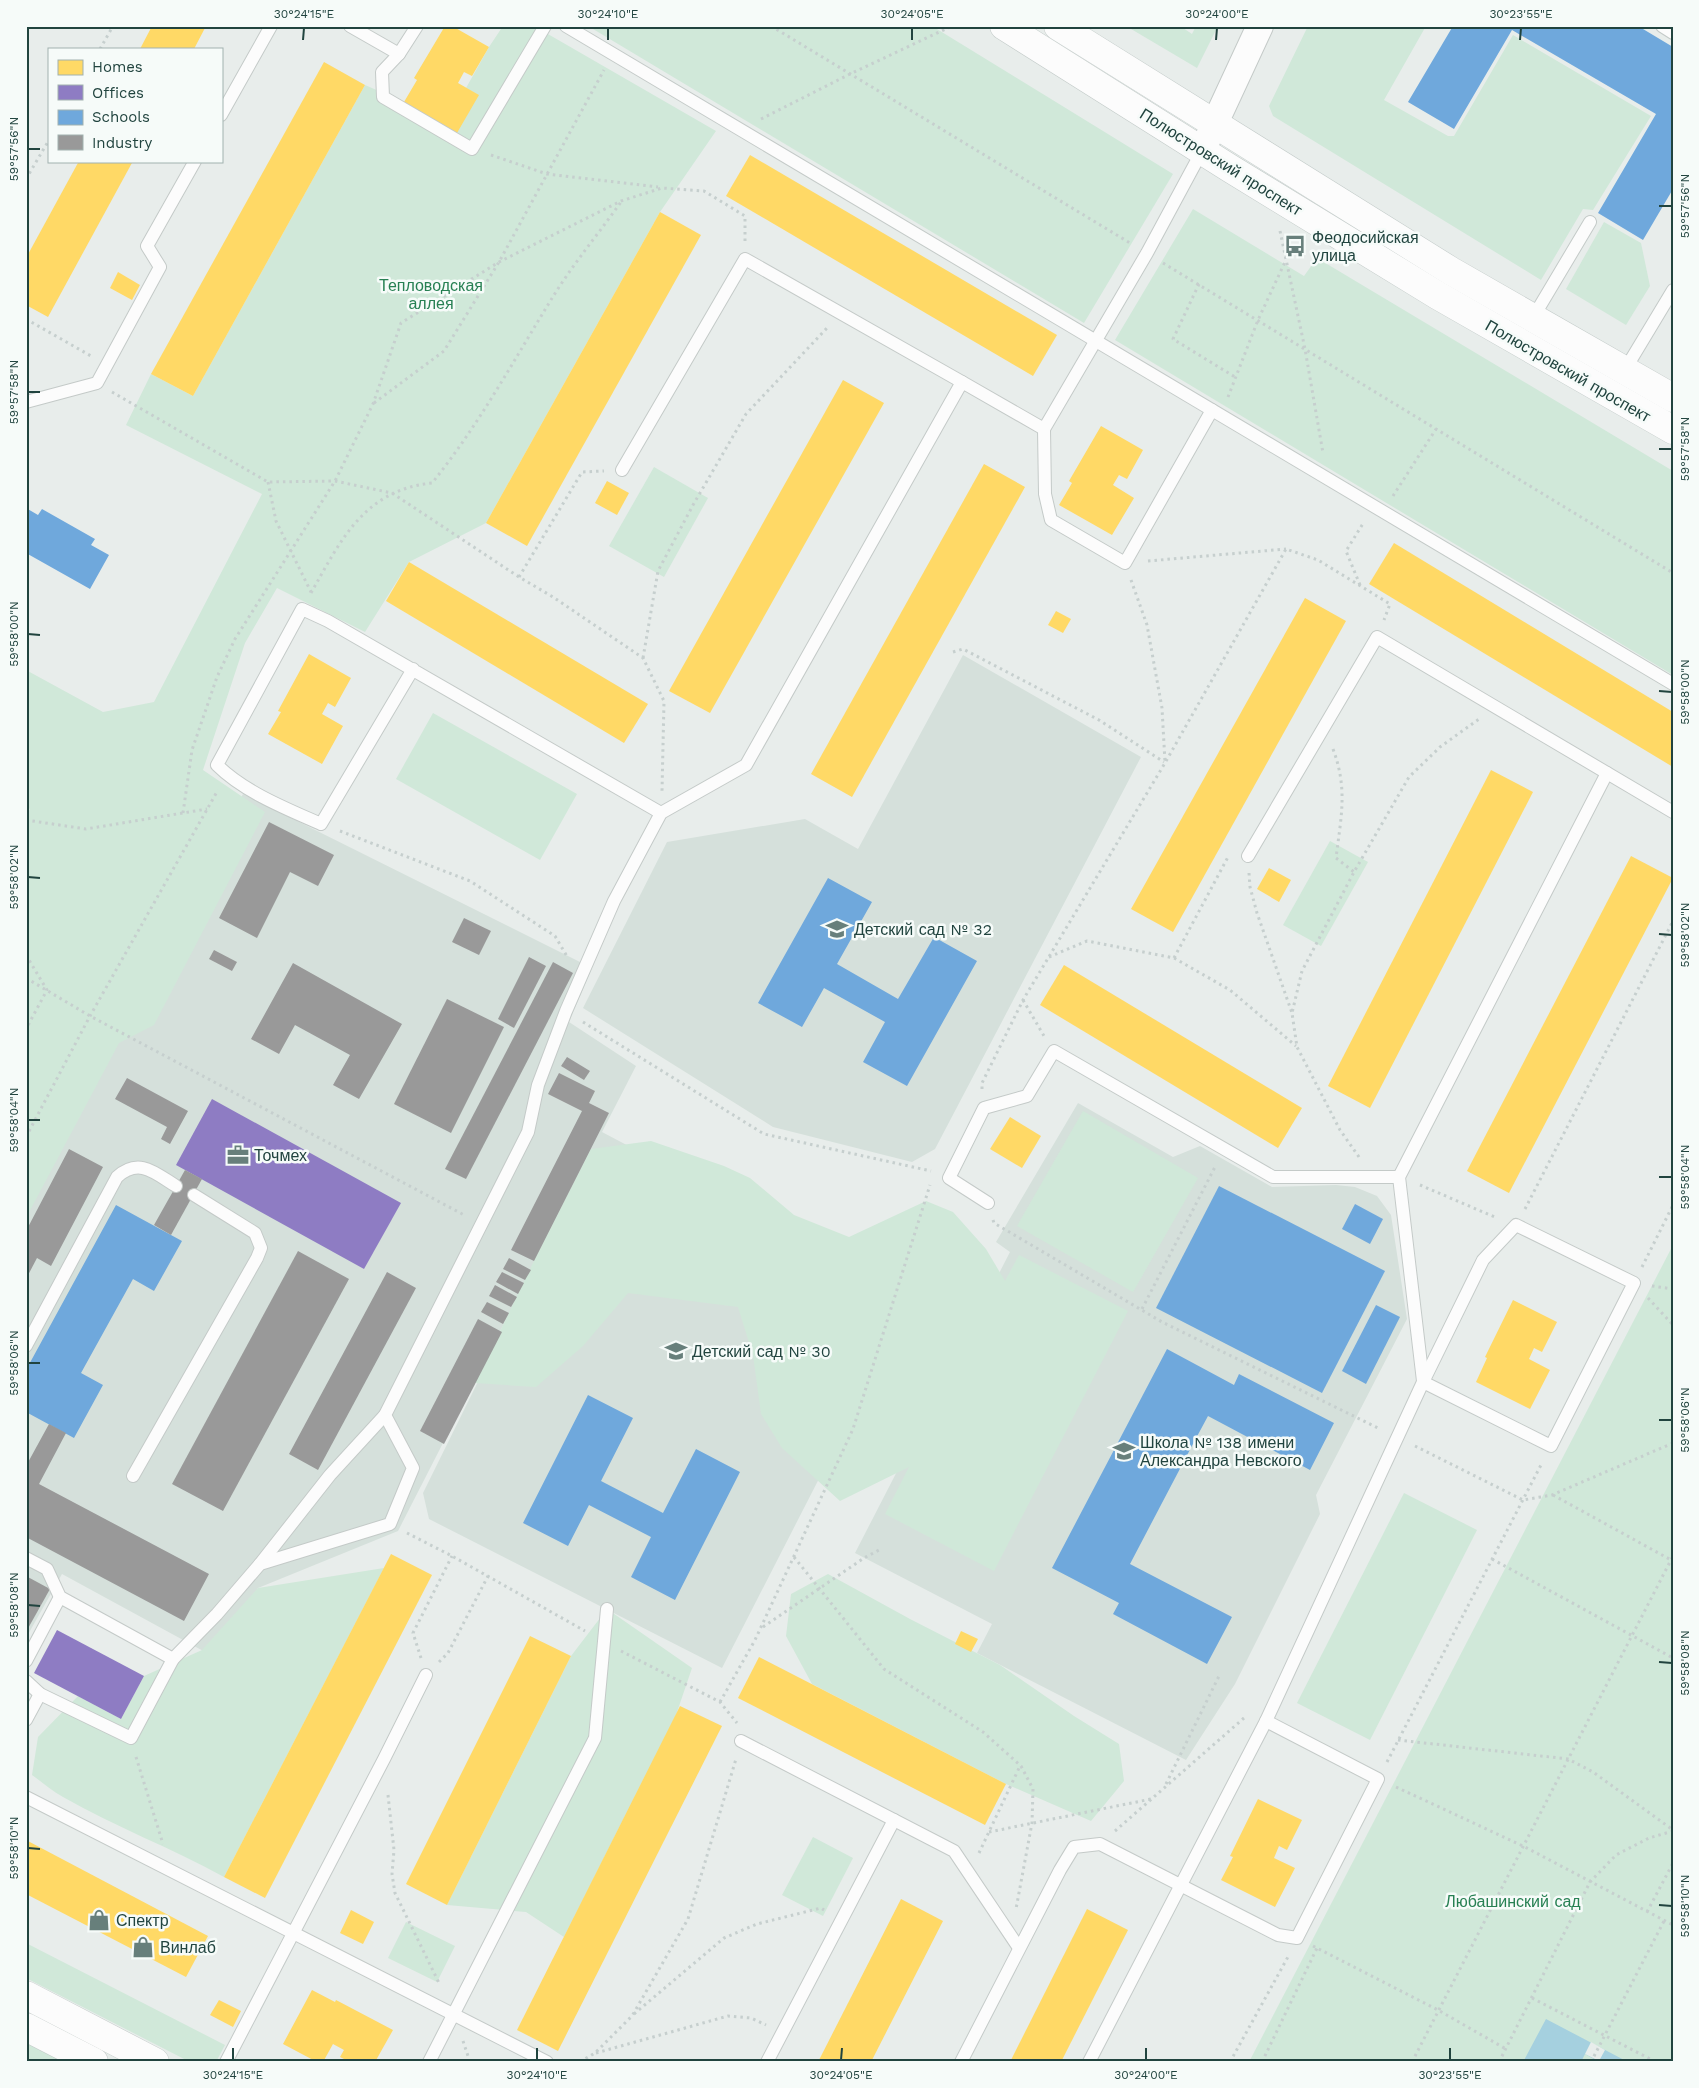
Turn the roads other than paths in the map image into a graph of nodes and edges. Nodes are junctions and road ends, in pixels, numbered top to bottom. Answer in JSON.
{"nodes":[{"id":1,"x":271,"y":26,"type":"edge"},
{"id":2,"x":350,"y":26,"type":"edge"},
{"id":3,"x":417,"y":26,"type":"edge"},
{"id":4,"x":545,"y":26,"type":"edge"},
{"id":5,"x":566,"y":26,"type":"edge"},
{"id":6,"x":1004,"y":26,"type":"edge"},
{"id":7,"x":1058,"y":26,"type":"edge"},
{"id":8,"x":1260,"y":26,"type":"edge"},
{"id":9,"x":1662,"y":26,"type":"edge"},
{"id":10,"x":1673,"y":32,"type":"edge"},
{"id":11,"x":399,"y":54,"type":"junction"},
{"id":12,"x":222,"y":112,"type":"edge"},
{"id":13,"x":1214,"y":124,"type":"junction"},
{"id":14,"x":1202,"y":151,"type":"junction"},
{"id":15,"x":194,"y":162,"type":"edge"},
{"id":16,"x":1590,"y":222,"type":"dead end"},
{"id":17,"x":1673,"y":290,"type":"edge"},
{"id":18,"x":1533,"y":318,"type":"junction"},
{"id":19,"x":1095,"y":341,"type":"junction"},
{"id":20,"x":1518,"y":342,"type":"junction"},
{"id":21,"x":1624,"y":370,"type":"junction"},
{"id":22,"x":962,"y":382,"type":"junction"},
{"id":23,"x":1610,"y":395,"type":"junction"},
{"id":24,"x":1673,"y":398,"type":"edge"},
{"id":25,"x":26,"y":402,"type":"edge"},
{"id":26,"x":1217,"y":413,"type":"junction"},
{"id":27,"x":1044,"y":429,"type":"junction"},
{"id":28,"x":1673,"y":430,"type":"edge"},
{"id":29,"x":622,"y":470,"type":"road end"},
{"id":30,"x":413,"y":669,"type":"junction"},
{"id":31,"x":1673,"y":684,"type":"edge"},
{"id":32,"x":1607,"y":773,"type":"junction"},
{"id":33,"x":1673,"y":812,"type":"edge"},
{"id":34,"x":661,"y":813,"type":"junction"},
{"id":35,"x":1248,"y":856,"type":"road end"},
{"id":36,"x":1399,"y":1177,"type":"junction"},
{"id":37,"x":176,"y":1186,"type":"dead end"},
{"id":38,"x":194,"y":1195,"type":"dead end"},
{"id":39,"x":988,"y":1202,"type":"road end"},
{"id":40,"x":26,"y":1346,"type":"edge"},
{"id":41,"x":1423,"y":1382,"type":"junction"},
{"id":42,"x":385,"y":1415,"type":"junction"},
{"id":43,"x":133,"y":1476,"type":"dead end"},
{"id":44,"x":26,"y":1558,"type":"edge"},
{"id":45,"x":260,"y":1564,"type":"junction"},
{"id":46,"x":60,"y":1597,"type":"junction"},
{"id":47,"x":607,"y":1609,"type":"dead end"},
{"id":48,"x":173,"y":1659,"type":"junction"},
{"id":49,"x":26,"y":1661,"type":"edge"},
{"id":50,"x":426,"y":1675,"type":"road end"},
{"id":51,"x":26,"y":1681,"type":"edge"},
{"id":52,"x":40,"y":1694,"type":"junction"},
{"id":53,"x":26,"y":1720,"type":"edge"},
{"id":54,"x":1266,"y":1721,"type":"junction"},
{"id":55,"x":741,"y":1741,"type":"road end"},
{"id":56,"x":26,"y":1797,"type":"edge"},
{"id":57,"x":894,"y":1820,"type":"junction"},
{"id":58,"x":1179,"y":1886,"type":"junction"},
{"id":59,"x":294,"y":1933,"type":"junction"},
{"id":60,"x":1019,"y":1948,"type":"junction"},
{"id":61,"x":26,"y":1995,"type":"edge"},
{"id":62,"x":453,"y":2014,"type":"junction"},
{"id":63,"x":26,"y":2027,"type":"edge"},
{"id":64,"x":94,"y":2062,"type":"edge"},
{"id":65,"x":155,"y":2062,"type":"edge"},
{"id":66,"x":226,"y":2062,"type":"edge"},
{"id":67,"x":430,"y":2062,"type":"edge"},
{"id":68,"x":547,"y":2062,"type":"edge"},
{"id":69,"x":767,"y":2062,"type":"edge"},
{"id":70,"x":961,"y":2062,"type":"edge"},
{"id":71,"x":1088,"y":2062,"type":"edge"}],
"edges":[{"from":1,"to":12,"type":"lane"},
{"from":2,"to":11,"type":"lane"},
{"from":3,"to":11,"type":"lane"},
{"from":4,"to":11,"type":"lane"},
{"from":5,"to":19,"type":"lane"},
{"from":6,"to":14,"type":"main road","name":"Полюстровский проспект"},
{"from":7,"to":13,"type":"main road","name":"Полюстровский проспект"},
{"from":8,"to":13,"type":"street"},
{"from":9,"to":10,"type":"lane"},
{"from":13,"to":14,"type":"street"},
{"from":13,"to":18,"type":"main road","name":"Полюстровский проспект"},
{"from":14,"to":19,"type":"lane"},
{"from":14,"to":20,"type":"main road","name":"Полюстровский проспект"},
{"from":15,"to":25,"type":"lane"},
{"from":16,"to":18,"type":"lane"},
{"from":17,"to":21,"type":"lane"},
{"from":18,"to":20,"type":"lane"},
{"from":18,"to":21,"type":"main road","name":"Полюстровский проспект"},
{"from":19,"to":26,"type":"lane"},
{"from":19,"to":27,"type":"lane"},
{"from":20,"to":23,"type":"main road","name":"Полюстровский проспект"},
{"from":21,"to":23,"type":"lane"},
{"from":21,"to":24,"type":"main road","name":"Полюстровский проспект"},
{"from":22,"to":27,"type":"lane"},
{"from":22,"to":29,"type":"lane"},
{"from":22,"to":34,"type":"lane"},
{"from":23,"to":28,"type":"main road","name":"Полюстровский проспект"},
{"from":26,"to":27,"type":"lane"},
{"from":26,"to":31,"type":"lane"},
{"from":30,"to":30,"type":"lane"},
{"from":30,"to":34,"type":"lane"},
{"from":32,"to":33,"type":"lane"},
{"from":32,"to":35,"type":"lane"},
{"from":32,"to":36,"type":"lane"},
{"from":34,"to":42,"type":"lane"},
{"from":36,"to":39,"type":"lane"},
{"from":36,"to":41,"type":"lane"},
{"from":37,"to":40,"type":"lane"},
{"from":38,"to":43,"type":"lane"},
{"from":41,"to":41,"type":"lane"},
{"from":41,"to":54,"type":"lane"},
{"from":42,"to":45,"type":"lane"},
{"from":42,"to":45,"type":"lane"},
{"from":44,"to":46,"type":"lane"},
{"from":45,"to":48,"type":"lane"},
{"from":46,"to":48,"type":"lane"},
{"from":46,"to":49,"type":"lane"},
{"from":47,"to":62,"type":"lane"},
{"from":48,"to":52,"type":"lane"},
{"from":50,"to":59,"type":"lane"},
{"from":51,"to":52,"type":"lane"},
{"from":52,"to":53,"type":"lane"},
{"from":54,"to":58,"type":"lane"},
{"from":54,"to":58,"type":"lane"},
{"from":55,"to":57,"type":"lane"},
{"from":56,"to":59,"type":"lane"},
{"from":57,"to":60,"type":"lane"},
{"from":57,"to":69,"type":"lane"},
{"from":58,"to":60,"type":"lane"},
{"from":58,"to":71,"type":"lane"},
{"from":59,"to":62,"type":"lane"},
{"from":59,"to":66,"type":"lane"},
{"from":60,"to":70,"type":"lane"},
{"from":61,"to":65,"type":"main road"},
{"from":62,"to":67,"type":"lane"},
{"from":62,"to":68,"type":"lane"},
{"from":63,"to":64,"type":"main road"}]}
